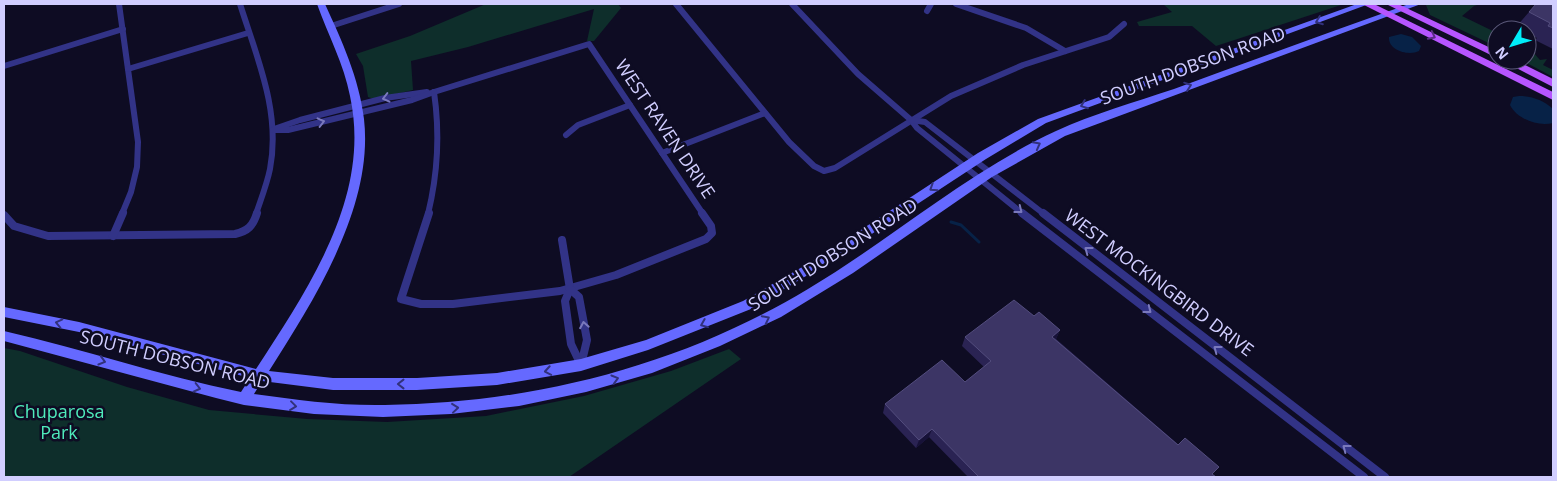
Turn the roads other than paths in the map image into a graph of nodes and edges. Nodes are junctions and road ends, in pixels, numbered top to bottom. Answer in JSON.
{"nodes":[{"id":1,"x":119,"y":4,"type":"edge"},
{"id":2,"x":240,"y":4,"type":"edge"},
{"id":3,"x":321,"y":4,"type":"edge"},
{"id":4,"x":399,"y":4,"type":"edge"},
{"id":5,"x":676,"y":4,"type":"edge"},
{"id":6,"x":792,"y":4,"type":"edge"},
{"id":7,"x":931,"y":4,"type":"edge"},
{"id":8,"x":956,"y":4,"type":"edge"},
{"id":9,"x":1366,"y":4,"type":"edge"},
{"id":10,"x":1417,"y":4,"type":"edge"},
{"id":11,"x":1390,"y":9,"type":"edge"},
{"id":12,"x":1402,"y":9,"type":"junction"},
{"id":13,"x":927,"y":11,"type":"dead end"},
{"id":14,"x":1124,"y":24,"type":"dead end"},
{"id":15,"x":331,"y":26,"type":"junction"},
{"id":16,"x":123,"y":29,"type":"junction"},
{"id":17,"x":248,"y":33,"type":"junction"},
{"id":18,"x":1487,"y":50,"type":"edge"},
{"id":19,"x":1065,"y":51,"type":"junction"},
{"id":20,"x":4,"y":66,"type":"edge"},
{"id":21,"x":128,"y":69,"type":"junction"},
{"id":22,"x":1526,"y":70,"type":"edge"},
{"id":23,"x":1553,"y":83,"type":"edge"},
{"id":24,"x":434,"y":92,"type":"junction"},
{"id":25,"x":1553,"y":96,"type":"edge"},
{"id":26,"x":630,"y":105,"type":"junction"},
{"id":27,"x":358,"y":109,"type":"junction"},
{"id":28,"x":765,"y":113,"type":"junction"},
{"id":29,"x":911,"y":120,"type":"junction"},
{"id":30,"x":273,"y":130,"type":"junction"},
{"id":31,"x":566,"y":135,"type":"dead end"},
{"id":32,"x":662,"y":152,"type":"junction"},
{"id":33,"x":970,"y":164,"type":"junction"},
{"id":34,"x":986,"y":177,"type":"junction"},
{"id":35,"x":4,"y":215,"type":"edge"},
{"id":36,"x":113,"y":236,"type":"junction"},
{"id":37,"x":562,"y":240,"type":"dead end"},
{"id":38,"x":570,"y":289,"type":"junction"},
{"id":39,"x":4,"y":312,"type":"edge"},
{"id":40,"x":4,"y":336,"type":"edge"},
{"id":41,"x":581,"y":365,"type":"junction"},
{"id":42,"x":259,"y":375,"type":"junction"},
{"id":43,"x":244,"y":398,"type":"junction"},
{"id":44,"x":1286,"y":401,"type":"junction"},
{"id":45,"x":1277,"y":410,"type":"junction"},
{"id":46,"x":1364,"y":477,"type":"edge"},
{"id":47,"x":1385,"y":477,"type":"edge"}],
"edges":[{"from":1,"to":16,"type":"street"},
{"from":2,"to":17,"type":"street"},
{"from":3,"to":15,"type":"main road"},
{"from":4,"to":15,"type":"street"},
{"from":5,"to":28,"type":"street"},
{"from":6,"to":29,"type":"street","name":"WEST MOCKINGBIRD DRIVE"},
{"from":7,"to":13,"type":"street"},
{"from":8,"to":19,"type":"street"},
{"from":9,"to":11,"type":"main road"},
{"from":9,"to":33,"type":"main road","name":"SOUTH DOBSON ROAD","one_way":true},
{"from":10,"to":12,"type":"main road"},
{"from":11,"to":12,"type":"main road"},
{"from":11,"to":25,"type":"main road","one_way":true},
{"from":34,"to":11,"type":"main road","name":"SOUTH DOBSON ROAD","one_way":true},
{"from":12,"to":18,"type":"main road"},
{"from":14,"to":19,"type":"street"},
{"from":15,"to":27,"type":"main road"},
{"from":16,"to":20,"type":"street"},
{"from":16,"to":21,"type":"street"},
{"from":17,"to":21,"type":"street"},
{"from":17,"to":30,"type":"street"},
{"from":19,"to":29,"type":"street"},
{"from":21,"to":36,"type":"street"},
{"from":22,"to":23,"type":"main road"},
{"from":24,"to":26,"type":"street","name":"WEST RAVEN DRIVE"},
{"from":24,"to":27,"type":"street"},
{"from":24,"to":38,"type":"street"},
{"from":26,"to":31,"type":"street"},
{"from":26,"to":32,"type":"street","name":"WEST RAVEN DRIVE"},
{"from":27,"to":30,"type":"street"},
{"from":27,"to":42,"type":"main road"},
{"from":28,"to":29,"type":"street"},
{"from":28,"to":32,"type":"street"},
{"from":29,"to":33,"type":"street","name":"WEST MOCKINGBIRD DRIVE"},
{"from":30,"to":36,"type":"street"},
{"from":32,"to":38,"type":"street","name":"WEST RAVEN DRIVE"},
{"from":33,"to":34,"type":"street","name":"WEST MOCKINGBIRD DRIVE"},
{"from":33,"to":34,"type":"street","name":"WEST MOCKINGBIRD DRIVE"},
{"from":33,"to":41,"type":"main road","name":"SOUTH DOBSON ROAD","one_way":true},
{"from":43,"to":34,"type":"main road","name":"SOUTH DOBSON ROAD","one_way":true},
{"from":44,"to":34,"type":"street","name":"WEST MOCKINGBIRD DRIVE","one_way":true},
{"from":34,"to":45,"type":"street","name":"WEST MOCKINGBIRD DRIVE","one_way":true},
{"from":35,"to":36,"type":"street"},
{"from":37,"to":38,"type":"street"},
{"from":38,"to":41,"type":"street"},
{"from":41,"to":38,"type":"street","one_way":true},
{"from":42,"to":39,"type":"main road","name":"SOUTH DOBSON ROAD","one_way":true},
{"from":40,"to":43,"type":"main road","name":"SOUTH DOBSON ROAD","one_way":true},
{"from":41,"to":42,"type":"main road","name":"SOUTH DOBSON ROAD","one_way":true},
{"from":42,"to":43,"type":"main road"},
{"from":44,"to":45,"type":"street"},
{"from":47,"to":44,"type":"street","name":"WEST MOCKINGBIRD DRIVE","one_way":true},
{"from":45,"to":46,"type":"street","name":"WEST MOCKINGBIRD DRIVE"}]}
